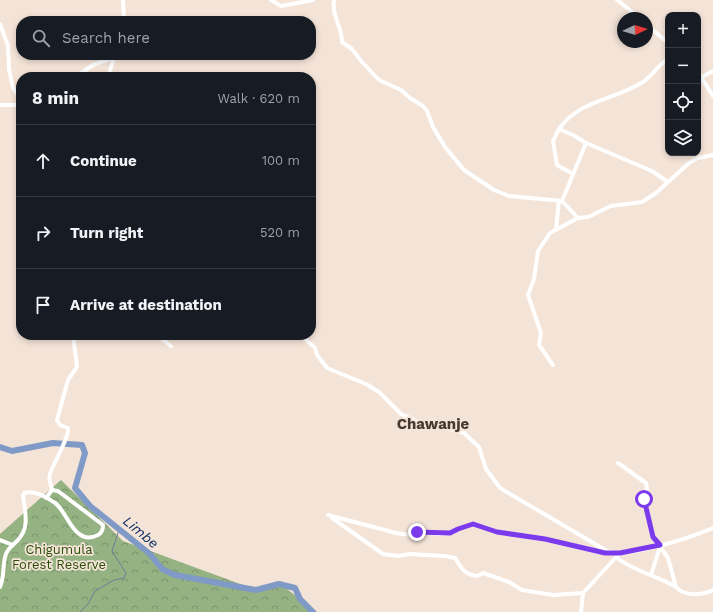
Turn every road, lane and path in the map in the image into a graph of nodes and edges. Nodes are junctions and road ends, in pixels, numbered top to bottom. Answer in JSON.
{"nodes":[{"id":1,"x":124,"y":0,"type":"edge"},
{"id":2,"x":271,"y":0,"type":"edge"},
{"id":3,"x":313,"y":0,"type":"edge"},
{"id":4,"x":334,"y":0,"type":"edge"},
{"id":5,"x":617,"y":0,"type":"edge"},
{"id":6,"x":623,"y":2,"type":"edge"},
{"id":7,"x":634,"y":12,"type":"edge"},
{"id":8,"x":124,"y":16,"type":"edge"},
{"id":9,"x":0,"y":24,"type":"edge"},
{"id":10,"x":653,"y":30,"type":"edge"},
{"id":11,"x":665,"y":40,"type":"edge"},
{"id":12,"x":105,"y":60,"type":"edge"},
{"id":13,"x":114,"y":60,"type":"edge"},
{"id":14,"x":665,"y":62,"type":"edge"},
{"id":15,"x":713,"y":71,"type":"edge"},
{"id":16,"x":83,"y":72,"type":"edge"},
{"id":17,"x":110,"y":72,"type":"edge"},
{"id":18,"x":702,"y":77,"type":"joint"},
{"id":19,"x":16,"y":91,"type":"edge"},
{"id":20,"x":713,"y":96,"type":"edge"},
{"id":21,"x":0,"y":105,"type":"edge"},
{"id":22,"x":16,"y":105,"type":"edge"},
{"id":23,"x":559,"y":130,"type":"junction"},
{"id":24,"x":586,"y":143,"type":"junction"},
{"id":25,"x":713,"y":155,"type":"edge"},
{"id":26,"x":573,"y":174,"type":"junction"},
{"id":27,"x":668,"y":182,"type":"junction"},
{"id":28,"x":560,"y":201,"type":"junction"},
{"id":29,"x":578,"y":218,"type":"junction"},
{"id":30,"x":556,"y":229,"type":"junction"},
{"id":31,"x":74,"y":340,"type":"edge"},
{"id":32,"x":163,"y":340,"type":"edge"},
{"id":33,"x":306,"y":340,"type":"edge"},
{"id":34,"x":171,"y":346,"type":"dead end"},
{"id":35,"x":553,"y":365,"type":"dead end"},
{"id":36,"x":618,"y":463,"type":"dead end"},
{"id":37,"x":52,"y":490,"type":"junction"},
{"id":38,"x":46,"y":498,"type":"junction"},
{"id":39,"x":713,"y":528,"type":"edge"},
{"id":40,"x":0,"y":540,"type":"edge"},
{"id":41,"x":12,"y":545,"type":"junction"},
{"id":42,"x":660,"y":546,"type":"junction"},
{"id":43,"x":610,"y":552,"type":"junction"},
{"id":44,"x":620,"y":553,"type":"junction"},
{"id":45,"x":616,"y":558,"type":"junction"},
{"id":46,"x":651,"y":575,"type":"junction"},
{"id":47,"x":0,"y":587,"type":"edge"},
{"id":48,"x":676,"y":587,"type":"junction"},
{"id":49,"x":713,"y":590,"type":"edge"},
{"id":50,"x":584,"y":593,"type":"junction"},
{"id":51,"x":581,"y":612,"type":"edge"}],
"edges":[{"from":1,"to":8,"type":"street"},
{"from":2,"to":3,"type":"street"},
{"from":4,"to":28,"type":"street"},
{"from":5,"to":6,"type":"street"},
{"from":6,"to":7,"type":"street"},
{"from":9,"to":19,"type":"street"},
{"from":10,"to":11,"type":"street"},
{"from":12,"to":16,"type":"street"},
{"from":13,"to":17,"type":"street"},
{"from":14,"to":23,"type":"street"},
{"from":15,"to":18,"type":"street"},
{"from":18,"to":20,"type":"street"},
{"from":21,"to":22,"type":"street"},
{"from":23,"to":24,"type":"street"},
{"from":23,"to":26,"type":"street"},
{"from":24,"to":26,"type":"street"},
{"from":24,"to":27,"type":"street"},
{"from":25,"to":27,"type":"street"},
{"from":26,"to":28,"type":"street"},
{"from":27,"to":29,"type":"street"},
{"from":28,"to":29,"type":"street"},
{"from":28,"to":30,"type":"street"},
{"from":29,"to":30,"type":"street"},
{"from":30,"to":35,"type":"street"},
{"from":31,"to":37,"type":"street"},
{"from":32,"to":34,"type":"street"},
{"from":33,"to":43,"type":"street"},
{"from":36,"to":42,"type":"street"},
{"from":37,"to":38,"type":"street"},
{"from":37,"to":38,"type":"street"},
{"from":38,"to":41,"type":"street"},
{"from":39,"to":42,"type":"street"},
{"from":40,"to":41,"type":"street"},
{"from":41,"to":47,"type":"street"},
{"from":42,"to":44,"type":"street"},
{"from":42,"to":46,"type":"street"},
{"from":42,"to":48,"type":"street"},
{"from":43,"to":44,"type":"street"},
{"from":43,"to":50,"type":"street"},
{"from":44,"to":45,"type":"street"},
{"from":45,"to":46,"type":"street"},
{"from":45,"to":50,"type":"street"},
{"from":46,"to":48,"type":"street"},
{"from":48,"to":49,"type":"street"},
{"from":50,"to":51,"type":"street"}]}
